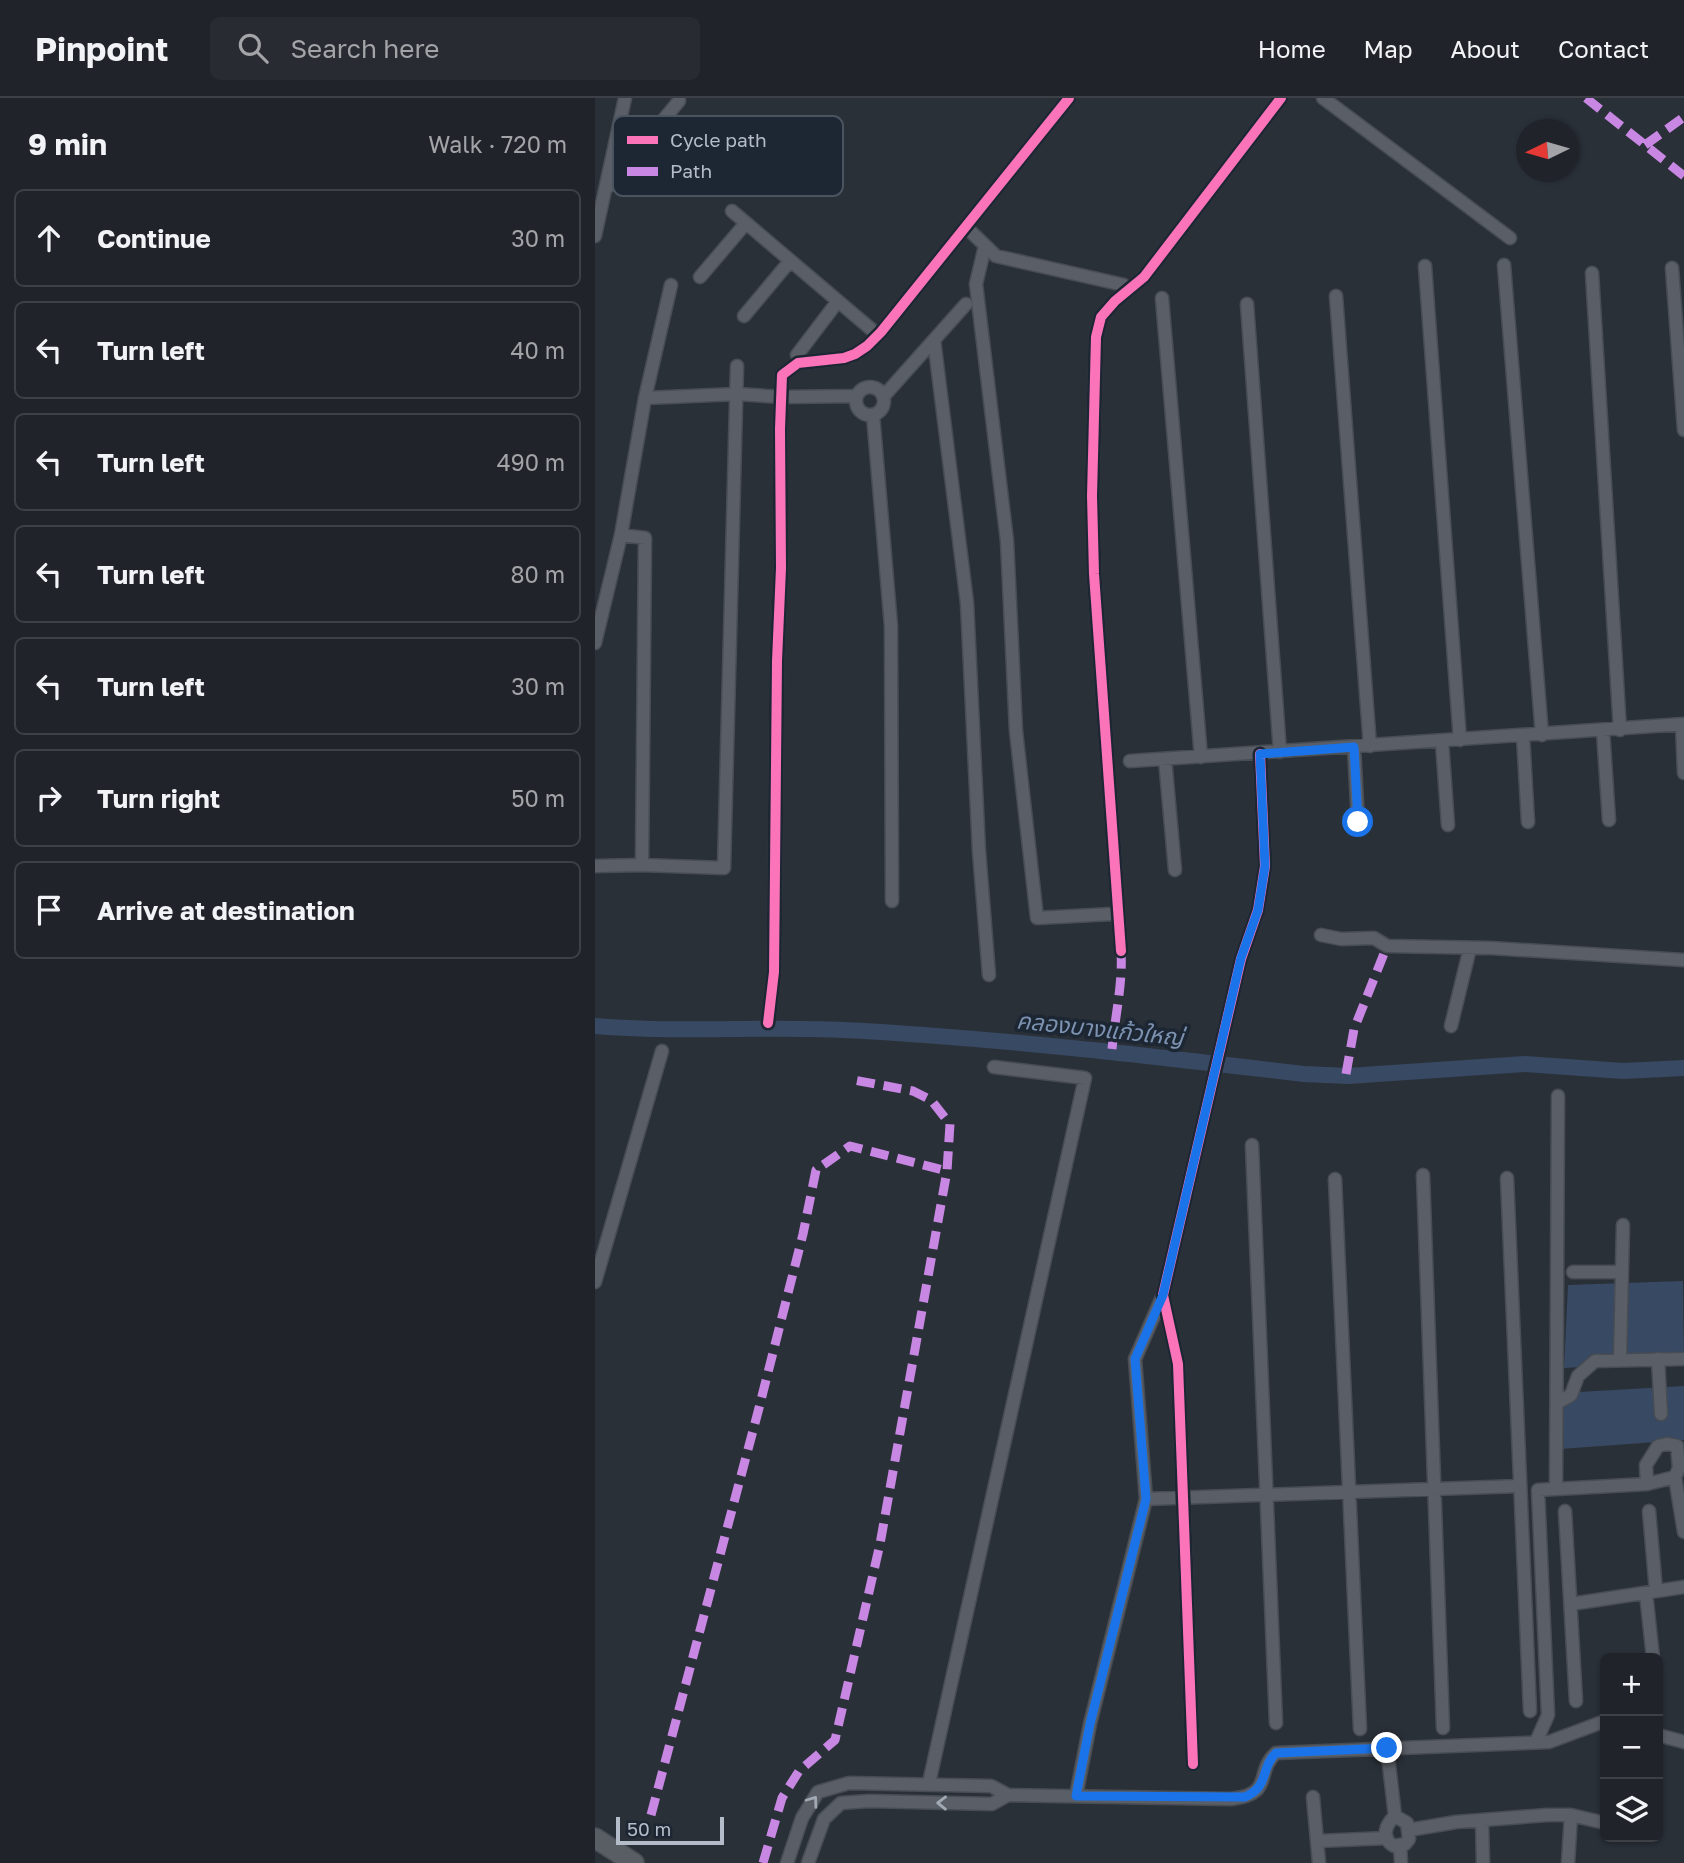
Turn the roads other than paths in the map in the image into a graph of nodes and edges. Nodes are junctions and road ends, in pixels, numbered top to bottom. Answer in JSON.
{"nodes":[{"id":1,"x":625,"y":98,"type":"edge"},
{"id":2,"x":1069,"y":98,"type":"edge"},
{"id":3,"x":1281,"y":98,"type":"edge"},
{"id":4,"x":1323,"y":98,"type":"edge"},
{"id":5,"x":679,"y":101,"type":"dead end"},
{"id":6,"x":621,"y":116,"type":"edge"},
{"id":7,"x":667,"y":116,"type":"edge"},
{"id":8,"x":613,"y":156,"type":"edge"},
{"id":9,"x":613,"y":181,"type":"edge"},
{"id":10,"x":606,"y":190,"type":"junction"},
{"id":11,"x":731,"y":211,"type":"dead end"},
{"id":12,"x":746,"y":223,"type":"junction"},
{"id":13,"x":967,"y":228,"type":"junction"},
{"id":14,"x":595,"y":236,"type":"edge"},
{"id":15,"x":1510,"y":238,"type":"dead end"},
{"id":16,"x":985,"y":246,"type":"junction"},
{"id":17,"x":790,"y":261,"type":"junction"},
{"id":18,"x":1504,"y":265,"type":"dead end"},
{"id":19,"x":1425,"y":266,"type":"dead end"},
{"id":20,"x":1672,"y":268,"type":"dead end"},
{"id":21,"x":1593,"y":273,"type":"dead end"},
{"id":22,"x":700,"y":277,"type":"dead end"},
{"id":23,"x":671,"y":285,"type":"dead end"},
{"id":24,"x":1124,"y":285,"type":"dead end"},
{"id":25,"x":1336,"y":296,"type":"dead end"},
{"id":26,"x":1162,"y":298,"type":"dead end"},
{"id":27,"x":838,"y":301,"type":"junction"},
{"id":28,"x":966,"y":304,"type":"dead end"},
{"id":29,"x":1247,"y":304,"type":"dead end"},
{"id":30,"x":744,"y":316,"type":"dead end"},
{"id":31,"x":878,"y":335,"type":"junction"},
{"id":32,"x":934,"y":340,"type":"junction"},
{"id":33,"x":797,"y":355,"type":"dead end"},
{"id":34,"x":737,"y":366,"type":"dead end"},
{"id":35,"x":737,"y":394,"type":"junction"},
{"id":36,"x":857,"y":396,"type":"junction"},
{"id":37,"x":781,"y":397,"type":"junction"},
{"id":38,"x":883,"y":397,"type":"junction"},
{"id":39,"x":645,"y":398,"type":"junction"},
{"id":40,"x":873,"y":415,"type":"junction"},
{"id":41,"x":1684,"y":430,"type":"edge"},
{"id":42,"x":621,"y":535,"type":"junction"},
{"id":43,"x":595,"y":643,"type":"edge"},
{"id":44,"x":1683,"y":724,"type":"edge"},
{"id":45,"x":1620,"y":730,"type":"junction"},
{"id":46,"x":1603,"y":731,"type":"junction"},
{"id":47,"x":1542,"y":735,"type":"junction"},
{"id":48,"x":1523,"y":736,"type":"junction"},
{"id":49,"x":1460,"y":740,"type":"junction"},
{"id":50,"x":1442,"y":741,"type":"junction"},
{"id":51,"x":1370,"y":746,"type":"junction"},
{"id":52,"x":1354,"y":747,"type":"junction"},
{"id":53,"x":1280,"y":752,"type":"junction"},
{"id":54,"x":1260,"y":754,"type":"junction"},
{"id":55,"x":1201,"y":757,"type":"junction"},
{"id":56,"x":1165,"y":759,"type":"junction"},
{"id":57,"x":1131,"y":761,"type":"dead end"},
{"id":58,"x":1684,"y":772,"type":"edge"},
{"id":59,"x":1609,"y":820,"type":"dead end"},
{"id":60,"x":1358,"y":822,"type":"dead end"},
{"id":61,"x":1528,"y":822,"type":"dead end"},
{"id":62,"x":1448,"y":825,"type":"dead end"},
{"id":63,"x":642,"y":865,"type":"junction"},
{"id":64,"x":595,"y":866,"type":"edge"},
{"id":65,"x":1175,"y":870,"type":"dead end"},
{"id":66,"x":892,"y":901,"type":"dead end"},
{"id":67,"x":1112,"y":914,"type":"dead end"},
{"id":68,"x":1321,"y":935,"type":"dead end"},
{"id":69,"x":1470,"y":948,"type":"junction"},
{"id":70,"x":1121,"y":951,"type":"dead end"},
{"id":71,"x":1684,"y":960,"type":"edge"},
{"id":72,"x":989,"y":975,"type":"dead end"},
{"id":73,"x":768,"y":1023,"type":"dead end"},
{"id":74,"x":1451,"y":1026,"type":"dead end"},
{"id":75,"x":662,"y":1051,"type":"dead end"},
{"id":76,"x":994,"y":1067,"type":"dead end"},
{"id":77,"x":1558,"y":1096,"type":"dead end"},
{"id":78,"x":1252,"y":1144,"type":"dead end"},
{"id":79,"x":1423,"y":1175,"type":"dead end"},
{"id":80,"x":1507,"y":1178,"type":"dead end"},
{"id":81,"x":1335,"y":1179,"type":"dead end"},
{"id":82,"x":1623,"y":1225,"type":"dead end"},
{"id":83,"x":1573,"y":1272,"type":"dead end"},
{"id":84,"x":1622,"y":1272,"type":"junction"},
{"id":85,"x":595,"y":1282,"type":"edge"},
{"id":86,"x":1163,"y":1295,"type":"junction"},
{"id":87,"x":1658,"y":1359,"type":"junction"},
{"id":88,"x":1684,"y":1359,"type":"edge"},
{"id":89,"x":1620,"y":1360,"type":"junction"},
{"id":90,"x":1557,"y":1404,"type":"junction"},
{"id":91,"x":1661,"y":1414,"type":"dead end"},
{"id":92,"x":1680,"y":1444,"type":"edge"},
{"id":93,"x":1675,"y":1477,"type":"junction"},
{"id":94,"x":1647,"y":1484,"type":"junction"},
{"id":95,"x":1520,"y":1486,"type":"junction"},
{"id":96,"x":1434,"y":1489,"type":"junction"},
{"id":97,"x":1556,"y":1489,"type":"junction"},
{"id":98,"x":1350,"y":1492,"type":"junction"},
{"id":99,"x":1268,"y":1494,"type":"junction"},
{"id":100,"x":1182,"y":1497,"type":"junction"},
{"id":101,"x":1146,"y":1499,"type":"junction"},
{"id":102,"x":1565,"y":1511,"type":"dead end"},
{"id":103,"x":1649,"y":1511,"type":"dead end"},
{"id":104,"x":1684,"y":1532,"type":"edge"},
{"id":105,"x":1684,"y":1587,"type":"edge"},
{"id":106,"x":1651,"y":1592,"type":"junction"},
{"id":107,"x":1571,"y":1604,"type":"junction"},
{"id":108,"x":1653,"y":1653,"type":"edge"},
{"id":109,"x":1576,"y":1701,"type":"dead end"},
{"id":110,"x":1530,"y":1712,"type":"dead end"},
{"id":111,"x":1276,"y":1723,"type":"dead end"},
{"id":112,"x":1600,"y":1723,"type":"edge"},
{"id":113,"x":1443,"y":1728,"type":"dead end"},
{"id":114,"x":1360,"y":1729,"type":"dead end"},
{"id":115,"x":1663,"y":1736,"type":"edge"},
{"id":116,"x":1536,"y":1742,"type":"junction"},
{"id":117,"x":1684,"y":1742,"type":"edge"},
{"id":118,"x":1387,"y":1748,"type":"junction"},
{"id":119,"x":1193,"y":1764,"type":"dead end"},
{"id":120,"x":904,"y":1783,"type":"junction"},
{"id":121,"x":929,"y":1783,"type":"junction"},
{"id":122,"x":1008,"y":1794,"type":"junction"},
{"id":123,"x":1076,"y":1796,"type":"junction"},
{"id":124,"x":1313,"y":1797,"type":"dead end"},
{"id":125,"x":901,"y":1801,"type":"junction"},
{"id":126,"x":1571,"y":1815,"type":"junction"},
{"id":127,"x":1395,"y":1816,"type":"junction"},
{"id":128,"x":1482,"y":1820,"type":"junction"},
{"id":129,"x":1600,"y":1822,"type":"edge"},
{"id":130,"x":1409,"y":1830,"type":"junction"},
{"id":131,"x":595,"y":1838,"type":"edge"},
{"id":132,"x":1387,"y":1838,"type":"junction"},
{"id":133,"x":1318,"y":1841,"type":"junction"},
{"id":134,"x":1400,"y":1845,"type":"junction"},
{"id":135,"x":789,"y":1859,"type":"edge"},
{"id":136,"x":809,"y":1861,"type":"edge"},
{"id":137,"x":634,"y":1863,"type":"edge"},
{"id":138,"x":1319,"y":1863,"type":"edge"},
{"id":139,"x":1401,"y":1863,"type":"edge"},
{"id":140,"x":1483,"y":1863,"type":"edge"},
{"id":141,"x":1569,"y":1863,"type":"edge"}],
"edges":[{"from":1,"to":6,"type":"street"},
{"from":2,"to":13,"type":"street"},
{"from":3,"to":70,"type":"street"},
{"from":4,"to":15,"type":"street"},
{"from":5,"to":7,"type":"street"},
{"from":8,"to":10,"type":"street"},
{"from":9,"to":10,"type":"street"},
{"from":10,"to":14,"type":"street"},
{"from":11,"to":12,"type":"street"},
{"from":12,"to":17,"type":"street"},
{"from":12,"to":22,"type":"street"},
{"from":13,"to":16,"type":"street"},
{"from":13,"to":31,"type":"street"},
{"from":16,"to":24,"type":"street"},
{"from":16,"to":67,"type":"street"},
{"from":17,"to":27,"type":"street"},
{"from":17,"to":30,"type":"street"},
{"from":18,"to":47,"type":"street"},
{"from":19,"to":49,"type":"street"},
{"from":20,"to":41,"type":"street"},
{"from":21,"to":45,"type":"street"},
{"from":23,"to":39,"type":"street"},
{"from":25,"to":51,"type":"street"},
{"from":26,"to":55,"type":"street"},
{"from":27,"to":31,"type":"street"},
{"from":27,"to":33,"type":"street"},
{"from":28,"to":32,"type":"street"},
{"from":29,"to":53,"type":"street"},
{"from":31,"to":37,"type":"street"},
{"from":32,"to":38,"type":"street"},
{"from":32,"to":72,"type":"street"},
{"from":34,"to":35,"type":"street"},
{"from":35,"to":37,"type":"street"},
{"from":35,"to":39,"type":"street"},
{"from":35,"to":63,"type":"street"},
{"from":36,"to":37,"type":"street"},
{"from":36,"to":38,"type":"street"},
{"from":36,"to":40,"type":"street"},
{"from":37,"to":73,"type":"street"},
{"from":38,"to":40,"type":"street"},
{"from":39,"to":42,"type":"street"},
{"from":40,"to":66,"type":"street"},
{"from":42,"to":43,"type":"street"},
{"from":42,"to":63,"type":"street"},
{"from":44,"to":45,"type":"street"},
{"from":44,"to":58,"type":"street"},
{"from":45,"to":46,"type":"street"},
{"from":46,"to":47,"type":"street"},
{"from":46,"to":59,"type":"street"},
{"from":47,"to":48,"type":"street"},
{"from":48,"to":49,"type":"street"},
{"from":48,"to":61,"type":"street"},
{"from":49,"to":50,"type":"street"},
{"from":50,"to":51,"type":"street"},
{"from":50,"to":62,"type":"street"},
{"from":51,"to":52,"type":"street"},
{"from":52,"to":53,"type":"street"},
{"from":52,"to":60,"type":"street"},
{"from":53,"to":54,"type":"street"},
{"from":54,"to":55,"type":"street"},
{"from":54,"to":86,"type":"street"},
{"from":55,"to":56,"type":"street"},
{"from":56,"to":57,"type":"street"},
{"from":56,"to":65,"type":"street"},
{"from":63,"to":64,"type":"street"},
{"from":68,"to":69,"type":"street"},
{"from":69,"to":71,"type":"street"},
{"from":69,"to":74,"type":"street"},
{"from":75,"to":85,"type":"street"},
{"from":76,"to":121,"type":"street"},
{"from":77,"to":90,"type":"street"},
{"from":78,"to":99,"type":"street"},
{"from":79,"to":96,"type":"street"},
{"from":80,"to":95,"type":"street"},
{"from":81,"to":98,"type":"street"},
{"from":82,"to":84,"type":"street"},
{"from":83,"to":84,"type":"street"},
{"from":84,"to":89,"type":"street"},
{"from":86,"to":100,"type":"street"},
{"from":86,"to":101,"type":"street"},
{"from":87,"to":88,"type":"street"},
{"from":87,"to":89,"type":"street"},
{"from":87,"to":91,"type":"street"},
{"from":89,"to":90,"type":"street"},
{"from":90,"to":97,"type":"street"},
{"from":92,"to":93,"type":"street"},
{"from":92,"to":94,"type":"street"},
{"from":93,"to":94,"type":"street"},
{"from":93,"to":104,"type":"street"},
{"from":94,"to":97,"type":"street"},
{"from":95,"to":96,"type":"street"},
{"from":95,"to":110,"type":"street"},
{"from":96,"to":98,"type":"street"},
{"from":96,"to":113,"type":"street"},
{"from":97,"to":116,"type":"street"},
{"from":98,"to":99,"type":"street"},
{"from":98,"to":114,"type":"street"},
{"from":99,"to":100,"type":"street"},
{"from":99,"to":111,"type":"street"},
{"from":100,"to":101,"type":"street"},
{"from":100,"to":119,"type":"street"},
{"from":101,"to":123,"type":"street"},
{"from":102,"to":107,"type":"street"},
{"from":103,"to":106,"type":"street"},
{"from":105,"to":106,"type":"street"},
{"from":106,"to":107,"type":"street"},
{"from":106,"to":108,"type":"street"},
{"from":107,"to":109,"type":"street"},
{"from":112,"to":116,"type":"street"},
{"from":115,"to":117,"type":"street"},
{"from":116,"to":118,"type":"street"},
{"from":118,"to":123,"type":"street"},
{"from":118,"to":127,"type":"street"},
{"from":120,"to":121,"type":"street"},
{"from":120,"to":125,"type":"street"},
{"from":135,"to":120,"type":"street","one_way":true},
{"from":121,"to":122,"type":"street"},
{"from":122,"to":123,"type":"street"},
{"from":122,"to":125,"type":"street","one_way":true},
{"from":124,"to":133,"type":"street"},
{"from":125,"to":136,"type":"street"},
{"from":126,"to":128,"type":"street"},
{"from":126,"to":129,"type":"street"},
{"from":126,"to":141,"type":"street"},
{"from":127,"to":130,"type":"street"},
{"from":127,"to":132,"type":"street"},
{"from":128,"to":130,"type":"street"},
{"from":128,"to":140,"type":"street"},
{"from":130,"to":134,"type":"street"},
{"from":131,"to":137,"type":"main road"},
{"from":132,"to":133,"type":"street"},
{"from":132,"to":134,"type":"street"},
{"from":133,"to":138,"type":"street"},
{"from":134,"to":139,"type":"street"},
{"from":135,"to":136,"type":"street"}]}
